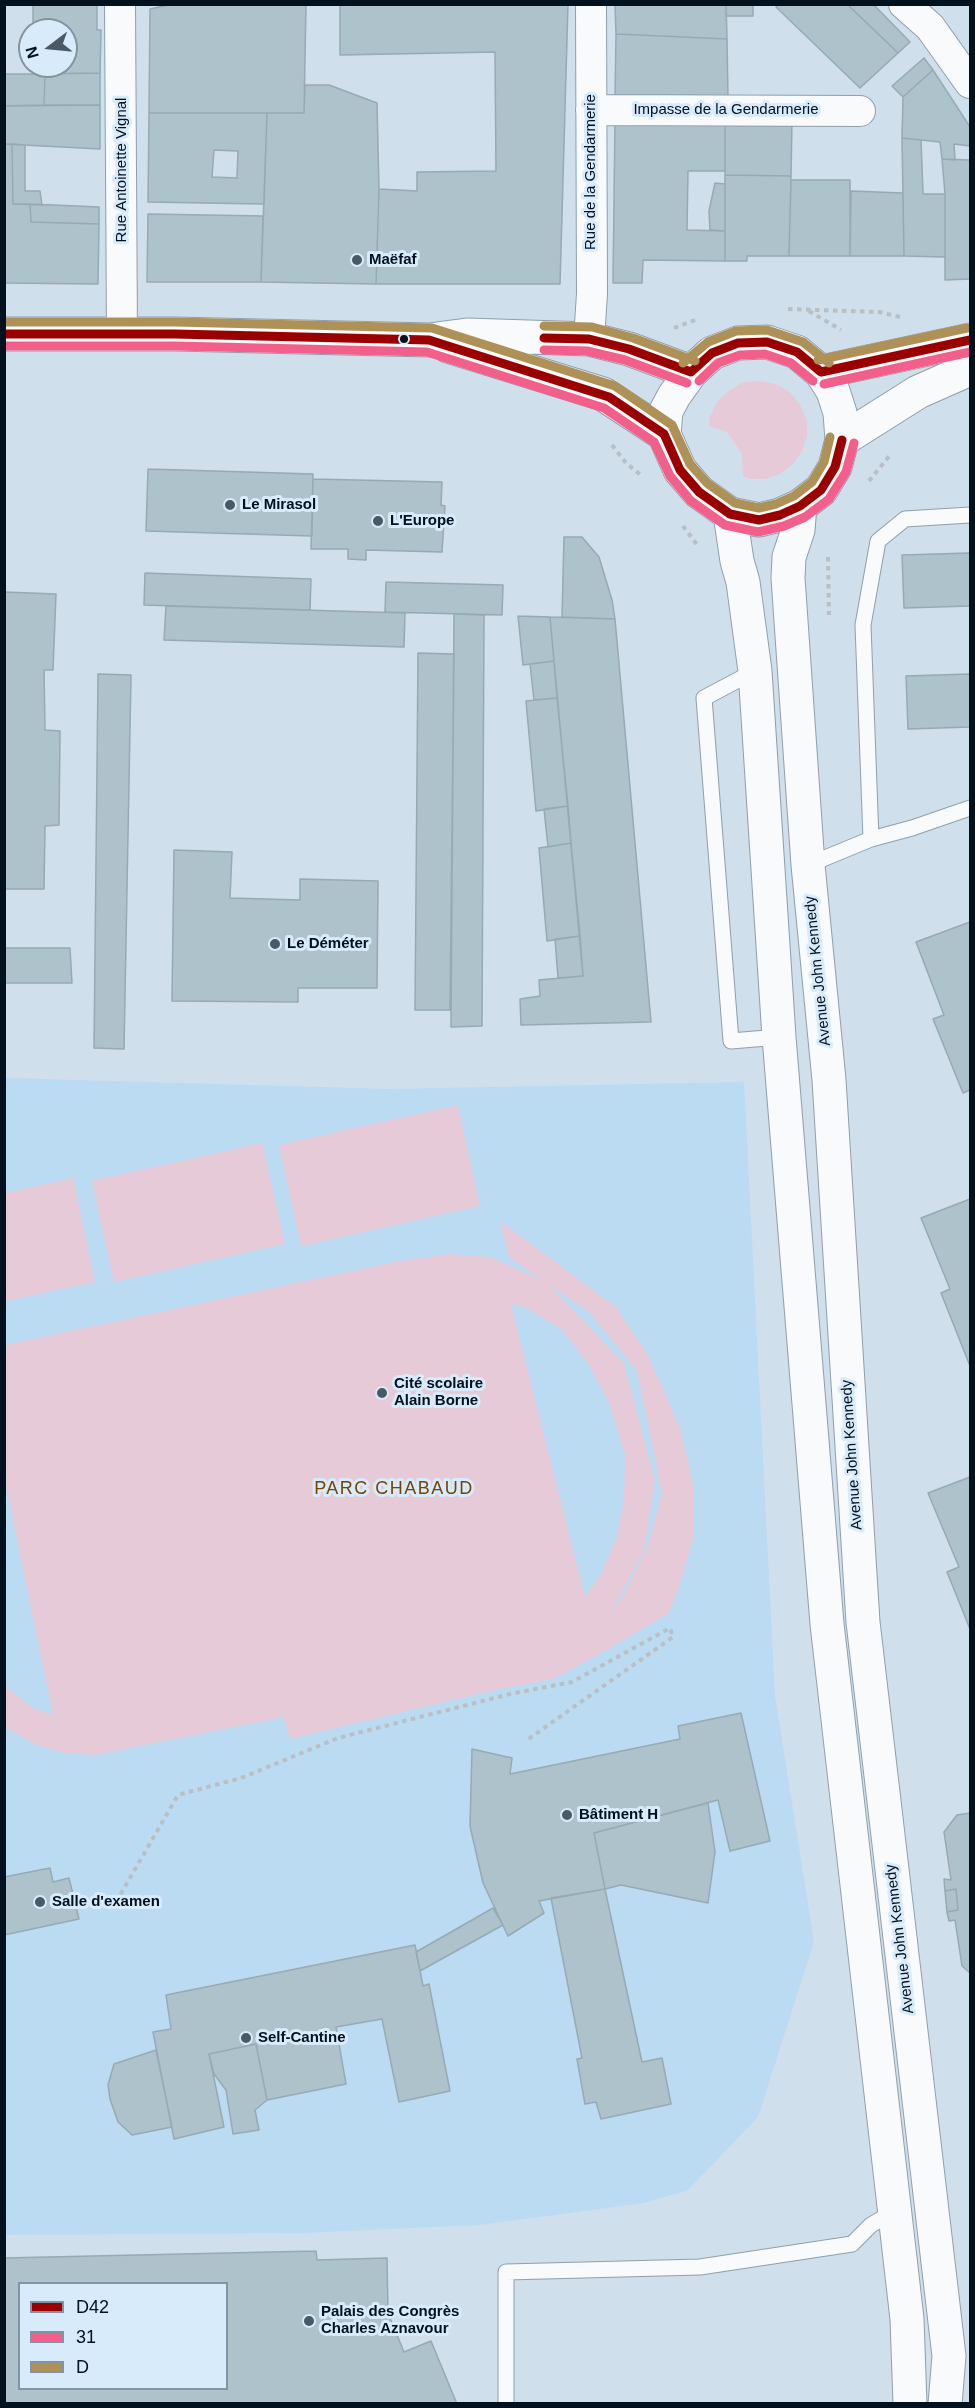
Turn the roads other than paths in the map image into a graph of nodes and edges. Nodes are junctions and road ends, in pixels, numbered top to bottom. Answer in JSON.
{"nodes":[{"id":1,"x":120,"y":4,"type":"edge"},
{"id":2,"x":591,"y":4,"type":"edge"},
{"id":3,"x":904,"y":4,"type":"edge"},
{"id":4,"x":970,"y":83,"type":"edge"},
{"id":5,"x":591,"y":110,"type":"junction"},
{"id":6,"x":860,"y":111,"type":"dead end"},
{"id":7,"x":4,"y":334,"type":"edge"},
{"id":8,"x":122,"y":335,"type":"junction"},
{"id":9,"x":589,"y":339,"type":"junction"},
{"id":10,"x":429,"y":340,"type":"junction"},
{"id":11,"x":970,"y":340,"type":"edge"},
{"id":12,"x":970,"y":369,"type":"edge"},
{"id":13,"x":691,"y":372,"type":"junction"},
{"id":14,"x":821,"y":372,"type":"junction"},
{"id":15,"x":664,"y":434,"type":"junction"},
{"id":16,"x":842,"y":440,"type":"junction"},
{"id":17,"x":800,"y":506,"type":"junction"},
{"id":18,"x":730,"y":514,"type":"junction"},
{"id":19,"x":970,"y":515,"type":"edge"},
{"id":20,"x":755,"y":671,"type":"junction"},
{"id":21,"x":970,"y":808,"type":"edge"},
{"id":22,"x":871,"y":839,"type":"junction"},
{"id":23,"x":808,"y":866,"type":"junction"},
{"id":24,"x":780,"y":1037,"type":"junction"},
{"id":25,"x":895,"y":2217,"type":"junction"},
{"id":26,"x":506,"y":2403,"type":"edge"},
{"id":27,"x":910,"y":2403,"type":"edge"},
{"id":28,"x":945,"y":2403,"type":"edge"}],
"edges":[{"from":1,"to":8,"type":"street","name":"Rue Antoinette Vignal"},
{"from":2,"to":5,"type":"street","name":"Rue de la Gendarmerie"},
{"from":3,"to":4,"type":"street"},
{"from":5,"to":6,"type":"street","name":"Impasse de la Gendarmerie"},
{"from":5,"to":9,"type":"street","name":"Rue de la Gendarmerie"},
{"from":7,"to":8,"type":"main road"},
{"from":8,"to":10,"type":"main road"},
{"from":9,"to":10,"type":"main road"},
{"from":9,"to":13,"type":"main road"},
{"from":10,"to":15,"type":"main road"},
{"from":11,"to":14,"type":"main road"},
{"from":12,"to":16,"type":"main road"},
{"from":13,"to":14,"type":"main road"},
{"from":13,"to":15,"type":"main road"},
{"from":14,"to":16,"type":"main road"},
{"from":15,"to":18,"type":"main road"},
{"from":16,"to":17,"type":"main road"},
{"from":17,"to":18,"type":"main road"},
{"from":17,"to":23,"type":"main road","name":"Avenue John Kennedy"},
{"from":18,"to":20,"type":"main road"},
{"from":19,"to":22,"type":"lane"},
{"from":20,"to":24,"type":"main road"},
{"from":20,"to":24,"type":"lane"},
{"from":21,"to":22,"type":"lane"},
{"from":22,"to":23,"type":"lane"},
{"from":23,"to":28,"type":"main road","name":"Avenue John Kennedy"},
{"from":24,"to":25,"type":"main road"},
{"from":25,"to":26,"type":"lane"},
{"from":25,"to":27,"type":"main road"}]}
